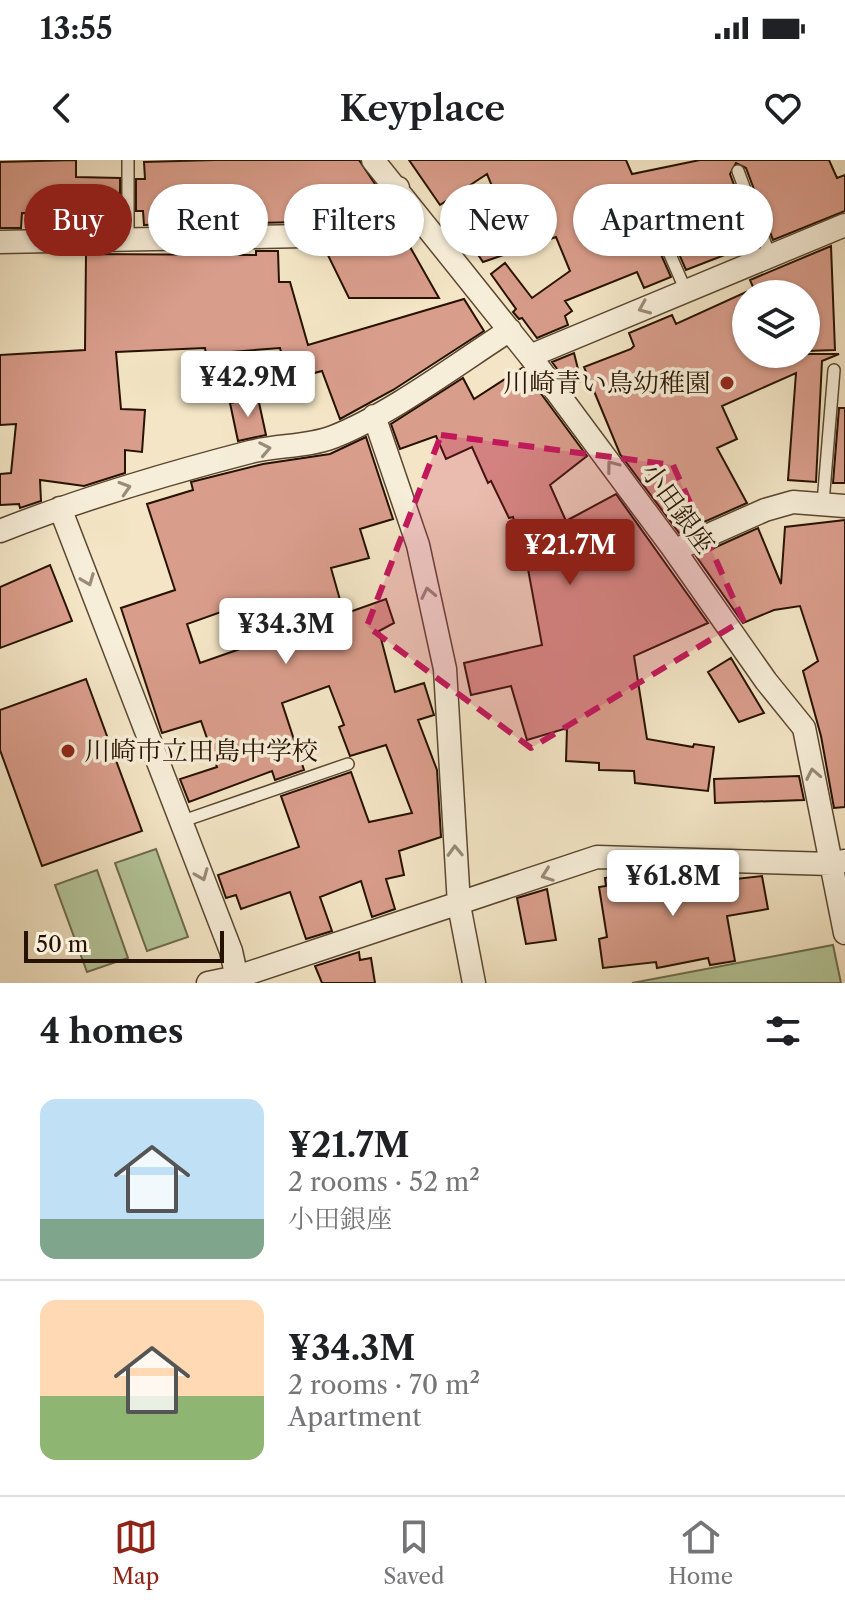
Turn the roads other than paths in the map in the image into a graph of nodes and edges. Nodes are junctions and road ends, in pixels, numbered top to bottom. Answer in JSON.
{"nodes":[{"id":1,"x":128,"y":160,"type":"edge"},
{"id":2,"x":373,"y":160,"type":"edge"},
{"id":3,"x":738,"y":171,"type":"dead end"},
{"id":4,"x":128,"y":184,"type":"edge"},
{"id":5,"x":394,"y":184,"type":"edge"},
{"id":6,"x":743,"y":184,"type":"edge"},
{"id":7,"x":424,"y":221,"type":"edge"},
{"id":8,"x":845,"y":225,"type":"edge"},
{"id":9,"x":284,"y":236,"type":"edge"},
{"id":10,"x":132,"y":240,"type":"edge"},
{"id":11,"x":0,"y":242,"type":"edge"},
{"id":12,"x":24,"y":242,"type":"edge"},
{"id":13,"x":773,"y":255,"type":"edge"},
{"id":14,"x":671,"y":256,"type":"edge"},
{"id":15,"x":770,"y":256,"type":"edge"},
{"id":16,"x":686,"y":291,"type":"junction"},
{"id":17,"x":510,"y":330,"type":"junction"},
{"id":18,"x":530,"y":356,"type":"junction"},
{"id":19,"x":834,"y":370,"type":"dead end"},
{"id":20,"x":374,"y":416,"type":"junction"},
{"id":21,"x":834,"y":504,"type":"edge"},
{"id":22,"x":60,"y":508,"type":"junction"},
{"id":23,"x":0,"y":531,"type":"edge"},
{"id":24,"x":675,"y":550,"type":"junction"},
{"id":25,"x":348,"y":764,"type":"dead end"},
{"id":26,"x":180,"y":822,"type":"junction"},
{"id":27,"x":838,"y":862,"type":"edge"},
{"id":28,"x":459,"y":905,"type":"junction"},
{"id":29,"x":845,"y":933,"type":"edge"},
{"id":30,"x":238,"y":980,"type":"edge"},
{"id":31,"x":208,"y":983,"type":"edge"},
{"id":32,"x":474,"y":983,"type":"edge"}],
"edges":[{"from":1,"to":4,"type":"lane"},
{"from":2,"to":5,"type":"street","name":"小田銀座"},
{"from":3,"to":6,"type":"lane"},
{"from":7,"to":17,"type":"street","name":"小田銀座"},
{"from":8,"to":13,"type":"street"},
{"from":9,"to":10,"type":"street"},
{"from":11,"to":12,"type":"street"},
{"from":14,"to":16,"type":"lane"},
{"from":15,"to":16,"type":"street"},
{"from":16,"to":18,"type":"street","one_way":true},
{"from":17,"to":18,"type":"street","name":"小田銀座"},
{"from":17,"to":20,"type":"street"},
{"from":24,"to":18,"type":"street","name":"小田銀座","one_way":true},
{"from":19,"to":21,"type":"lane"},
{"from":22,"to":20,"type":"street","one_way":true},
{"from":28,"to":20,"type":"street","one_way":true},
{"from":21,"to":24,"type":"street"},
{"from":22,"to":23,"type":"street"},
{"from":22,"to":26,"type":"street","one_way":true},
{"from":27,"to":24,"type":"street","name":"小田銀座","one_way":true},
{"from":25,"to":26,"type":"lane"},
{"from":26,"to":30,"type":"street","one_way":true},
{"from":27,"to":28,"type":"street","one_way":true},
{"from":27,"to":29,"type":"street","name":"小田銀座"},
{"from":28,"to":30,"type":"street"},
{"from":28,"to":32,"type":"street"},
{"from":30,"to":31,"type":"street"}]}
